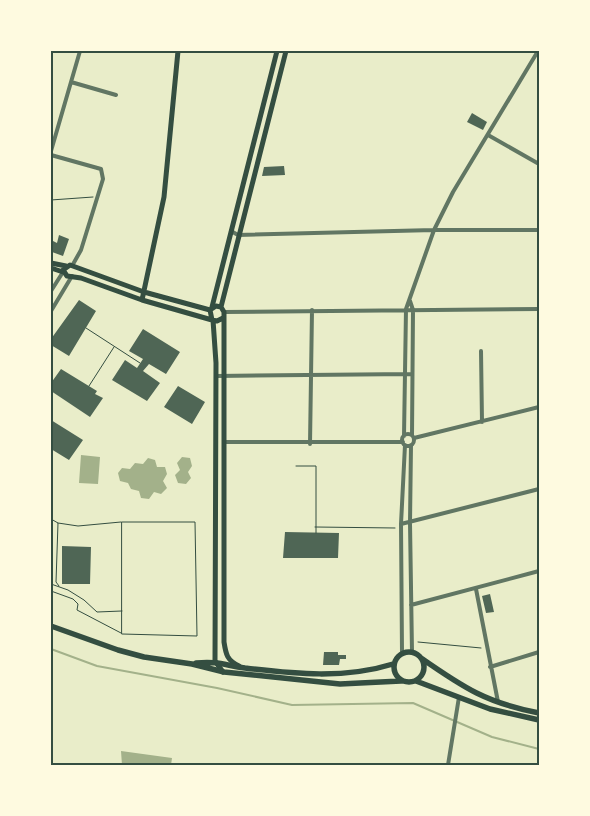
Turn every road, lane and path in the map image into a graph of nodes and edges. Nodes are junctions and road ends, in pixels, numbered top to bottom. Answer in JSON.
{"nodes":[{"id":1,"x":80,"y":51,"type":"edge"},
{"id":2,"x":178,"y":51,"type":"edge"},
{"id":3,"x":277,"y":51,"type":"edge"},
{"id":4,"x":286,"y":51,"type":"edge"},
{"id":5,"x":538,"y":51,"type":"edge"},
{"id":6,"x":533,"y":60,"type":"junction"},
{"id":7,"x":539,"y":64,"type":"edge"},
{"id":8,"x":71,"y":82,"type":"junction"},
{"id":9,"x":116,"y":95,"type":"dead end"},
{"id":10,"x":488,"y":134,"type":"junction"},
{"id":11,"x":51,"y":153,"type":"edge"},
{"id":12,"x":539,"y":164,"type":"edge"},
{"id":13,"x":98,"y":196,"type":"junction"},
{"id":14,"x":51,"y":200,"type":"edge"},
{"id":15,"x":434,"y":230,"type":"junction"},
{"id":16,"x":539,"y":230,"type":"edge"},
{"id":17,"x":231,"y":231,"type":"junction"},
{"id":18,"x":238,"y":234,"type":"junction"},
{"id":19,"x":51,"y":263,"type":"edge"},
{"id":20,"x":71,"y":266,"type":"junction"},
{"id":21,"x":51,"y":268,"type":"edge"},
{"id":22,"x":64,"y":272,"type":"junction"},
{"id":23,"x":72,"y":276,"type":"junction"},
{"id":24,"x":51,"y":291,"type":"edge"},
{"id":25,"x":144,"y":292,"type":"junction"},
{"id":26,"x":142,"y":300,"type":"junction"},
{"id":27,"x":410,"y":301,"type":"junction"},
{"id":28,"x":220,"y":307,"type":"junction"},
{"id":29,"x":211,"y":309,"type":"junction"},
{"id":30,"x":539,"y":309,"type":"edge"},
{"id":31,"x":312,"y":310,"type":"junction"},
{"id":32,"x":406,"y":310,"type":"junction"},
{"id":33,"x":413,"y":310,"type":"junction"},
{"id":34,"x":51,"y":311,"type":"edge"},
{"id":35,"x":224,"y":315,"type":"junction"},
{"id":36,"x":213,"y":320,"type":"junction"},
{"id":37,"x":86,"y":328,"type":"dead end"},
{"id":38,"x":114,"y":346,"type":"junction"},
{"id":39,"x":481,"y":351,"type":"dead end"},
{"id":40,"x":140,"y":363,"type":"dead end"},
{"id":41,"x":411,"y":374,"type":"junction"},
{"id":42,"x":403,"y":375,"type":"junction"},
{"id":43,"x":216,"y":376,"type":"junction"},
{"id":44,"x":312,"y":376,"type":"junction"},
{"id":45,"x":225,"y":377,"type":"junction"},
{"id":46,"x":89,"y":386,"type":"dead end"},
{"id":47,"x":539,"y":407,"type":"edge"},
{"id":48,"x":482,"y":422,"type":"junction"},
{"id":49,"x":404,"y":436,"type":"junction"},
{"id":50,"x":413,"y":437,"type":"junction"},
{"id":51,"x":225,"y":442,"type":"junction"},
{"id":52,"x":310,"y":444,"type":"junction"},
{"id":53,"x":404,"y":444,"type":"junction"},
{"id":54,"x":411,"y":445,"type":"junction"},
{"id":55,"x":296,"y":466,"type":"dead end"},
{"id":56,"x":539,"y":489,"type":"edge"},
{"id":57,"x":51,"y":519,"type":"edge"},
{"id":58,"x":58,"y":522,"type":"junction"},
{"id":59,"x":122,"y":522,"type":"junction"},
{"id":60,"x":410,"y":522,"type":"junction"},
{"id":61,"x":401,"y":526,"type":"junction"},
{"id":62,"x":315,"y":527,"type":"junction"},
{"id":63,"x":316,"y":533,"type":"dead end"},
{"id":64,"x":539,"y":572,"type":"edge"},
{"id":65,"x":51,"y":584,"type":"edge"},
{"id":66,"x":60,"y":587,"type":"junction"},
{"id":67,"x":476,"y":589,"type":"junction"},
{"id":68,"x":51,"y":591,"type":"edge"},
{"id":69,"x":411,"y":605,"type":"junction"},
{"id":70,"x":122,"y":611,"type":"junction"},
{"id":71,"x":51,"y":626,"type":"edge"},
{"id":72,"x":122,"y":634,"type":"junction"},
{"id":73,"x":412,"y":642,"type":"junction"},
{"id":74,"x":487,"y":649,"type":"junction"},
{"id":75,"x":412,"y":652,"type":"junction"},
{"id":76,"x":539,"y":652,"type":"edge"},
{"id":77,"x":402,"y":653,"type":"junction"},
{"id":78,"x":421,"y":658,"type":"junction"},
{"id":79,"x":215,"y":661,"type":"junction"},
{"id":80,"x":192,"y":664,"type":"junction"},
{"id":81,"x":394,"y":664,"type":"junction"},
{"id":82,"x":239,"y":667,"type":"junction"},
{"id":83,"x":490,"y":667,"type":"junction"},
{"id":84,"x":224,"y":672,"type":"junction"},
{"id":85,"x":453,"y":680,"type":"junction"},
{"id":86,"x":401,"y":681,"type":"junction"},
{"id":87,"x":416,"y":681,"type":"junction"},
{"id":88,"x":459,"y":697,"type":"junction"},
{"id":89,"x":498,"y":704,"type":"junction"},
{"id":90,"x":539,"y":713,"type":"edge"},
{"id":91,"x":539,"y":720,"type":"edge"},
{"id":92,"x":448,"y":765,"type":"edge"}],
"edges":[{"from":1,"to":8,"type":"street"},
{"from":2,"to":25,"type":"main road"},
{"from":3,"to":17,"type":"main road"},
{"from":4,"to":18,"type":"main road"},
{"from":5,"to":6,"type":"street"},
{"from":6,"to":7,"type":"street"},
{"from":6,"to":10,"type":"street"},
{"from":8,"to":9,"type":"street"},
{"from":8,"to":11,"type":"street"},
{"from":10,"to":12,"type":"street"},
{"from":10,"to":15,"type":"street"},
{"from":11,"to":13,"type":"street"},
{"from":13,"to":14,"type":"path"},
{"from":13,"to":20,"type":"street"},
{"from":15,"to":16,"type":"street"},
{"from":15,"to":18,"type":"street"},
{"from":15,"to":27,"type":"street"},
{"from":17,"to":18,"type":"street"},
{"from":17,"to":29,"type":"main road"},
{"from":18,"to":28,"type":"main road"},
{"from":19,"to":20,"type":"main road"},
{"from":20,"to":22,"type":"main road"},
{"from":20,"to":23,"type":"main road"},
{"from":20,"to":25,"type":"main road"},
{"from":21,"to":22,"type":"main road"},
{"from":22,"to":23,"type":"main road"},
{"from":22,"to":24,"type":"street"},
{"from":23,"to":26,"type":"main road"},
{"from":23,"to":34,"type":"street"},
{"from":25,"to":26,"type":"main road"},
{"from":25,"to":29,"type":"main road"},
{"from":26,"to":36,"type":"main road"},
{"from":27,"to":32,"type":"street"},
{"from":27,"to":33,"type":"street"},
{"from":28,"to":29,"type":"main road"},
{"from":28,"to":35,"type":"main road"},
{"from":29,"to":36,"type":"main road"},
{"from":30,"to":33,"type":"street"},
{"from":31,"to":32,"type":"street"},
{"from":31,"to":35,"type":"street"},
{"from":31,"to":44,"type":"street"},
{"from":32,"to":33,"type":"street"},
{"from":32,"to":42,"type":"street"},
{"from":33,"to":41,"type":"street"},
{"from":35,"to":36,"type":"main road"},
{"from":35,"to":45,"type":"main road"},
{"from":36,"to":43,"type":"main road"},
{"from":37,"to":38,"type":"path"},
{"from":38,"to":40,"type":"path"},
{"from":38,"to":46,"type":"path"},
{"from":39,"to":48,"type":"street"},
{"from":41,"to":42,"type":"street"},
{"from":41,"to":50,"type":"street"},
{"from":42,"to":44,"type":"street"},
{"from":42,"to":49,"type":"street"},
{"from":43,"to":45,"type":"street"},
{"from":43,"to":79,"type":"main road"},
{"from":44,"to":45,"type":"street"},
{"from":44,"to":52,"type":"street"},
{"from":45,"to":51,"type":"main road"},
{"from":47,"to":48,"type":"street"},
{"from":48,"to":50,"type":"street"},
{"from":49,"to":50,"type":"street"},
{"from":49,"to":53,"type":"street"},
{"from":50,"to":54,"type":"street"},
{"from":51,"to":52,"type":"street"},
{"from":51,"to":82,"type":"main road"},
{"from":52,"to":53,"type":"street"},
{"from":53,"to":54,"type":"street"},
{"from":53,"to":61,"type":"street"},
{"from":54,"to":60,"type":"street"},
{"from":55,"to":62,"type":"path"},
{"from":56,"to":60,"type":"street"},
{"from":57,"to":58,"type":"path"},
{"from":58,"to":59,"type":"path"},
{"from":58,"to":66,"type":"path"},
{"from":59,"to":70,"type":"path"},
{"from":59,"to":72,"type":"path"},
{"from":60,"to":61,"type":"street"},
{"from":60,"to":69,"type":"street"},
{"from":61,"to":62,"type":"path"},
{"from":61,"to":77,"type":"street"},
{"from":62,"to":63,"type":"path"},
{"from":64,"to":67,"type":"street"},
{"from":65,"to":66,"type":"path"},
{"from":66,"to":70,"type":"path"},
{"from":67,"to":69,"type":"street"},
{"from":67,"to":74,"type":"street"},
{"from":68,"to":72,"type":"path"},
{"from":69,"to":73,"type":"street"},
{"from":70,"to":72,"type":"path"},
{"from":71,"to":80,"type":"main road"},
{"from":73,"to":74,"type":"path"},
{"from":73,"to":75,"type":"street"},
{"from":74,"to":83,"type":"street"},
{"from":75,"to":77,"type":"main road"},
{"from":75,"to":78,"type":"main road"},
{"from":76,"to":83,"type":"street"},
{"from":77,"to":81,"type":"main road"},
{"from":78,"to":85,"type":"main road"},
{"from":78,"to":87,"type":"main road"},
{"from":79,"to":80,"type":"main road"},
{"from":79,"to":82,"type":"main road"},
{"from":79,"to":84,"type":"main road"},
{"from":80,"to":84,"type":"main road"},
{"from":81,"to":82,"type":"main road"},
{"from":81,"to":86,"type":"main road"},
{"from":83,"to":89,"type":"street"},
{"from":84,"to":86,"type":"main road"},
{"from":85,"to":88,"type":"main road"},
{"from":85,"to":89,"type":"main road"},
{"from":86,"to":87,"type":"main road"},
{"from":87,"to":88,"type":"main road"},
{"from":88,"to":91,"type":"main road"},
{"from":88,"to":92,"type":"street"},
{"from":89,"to":90,"type":"main road"}]}
